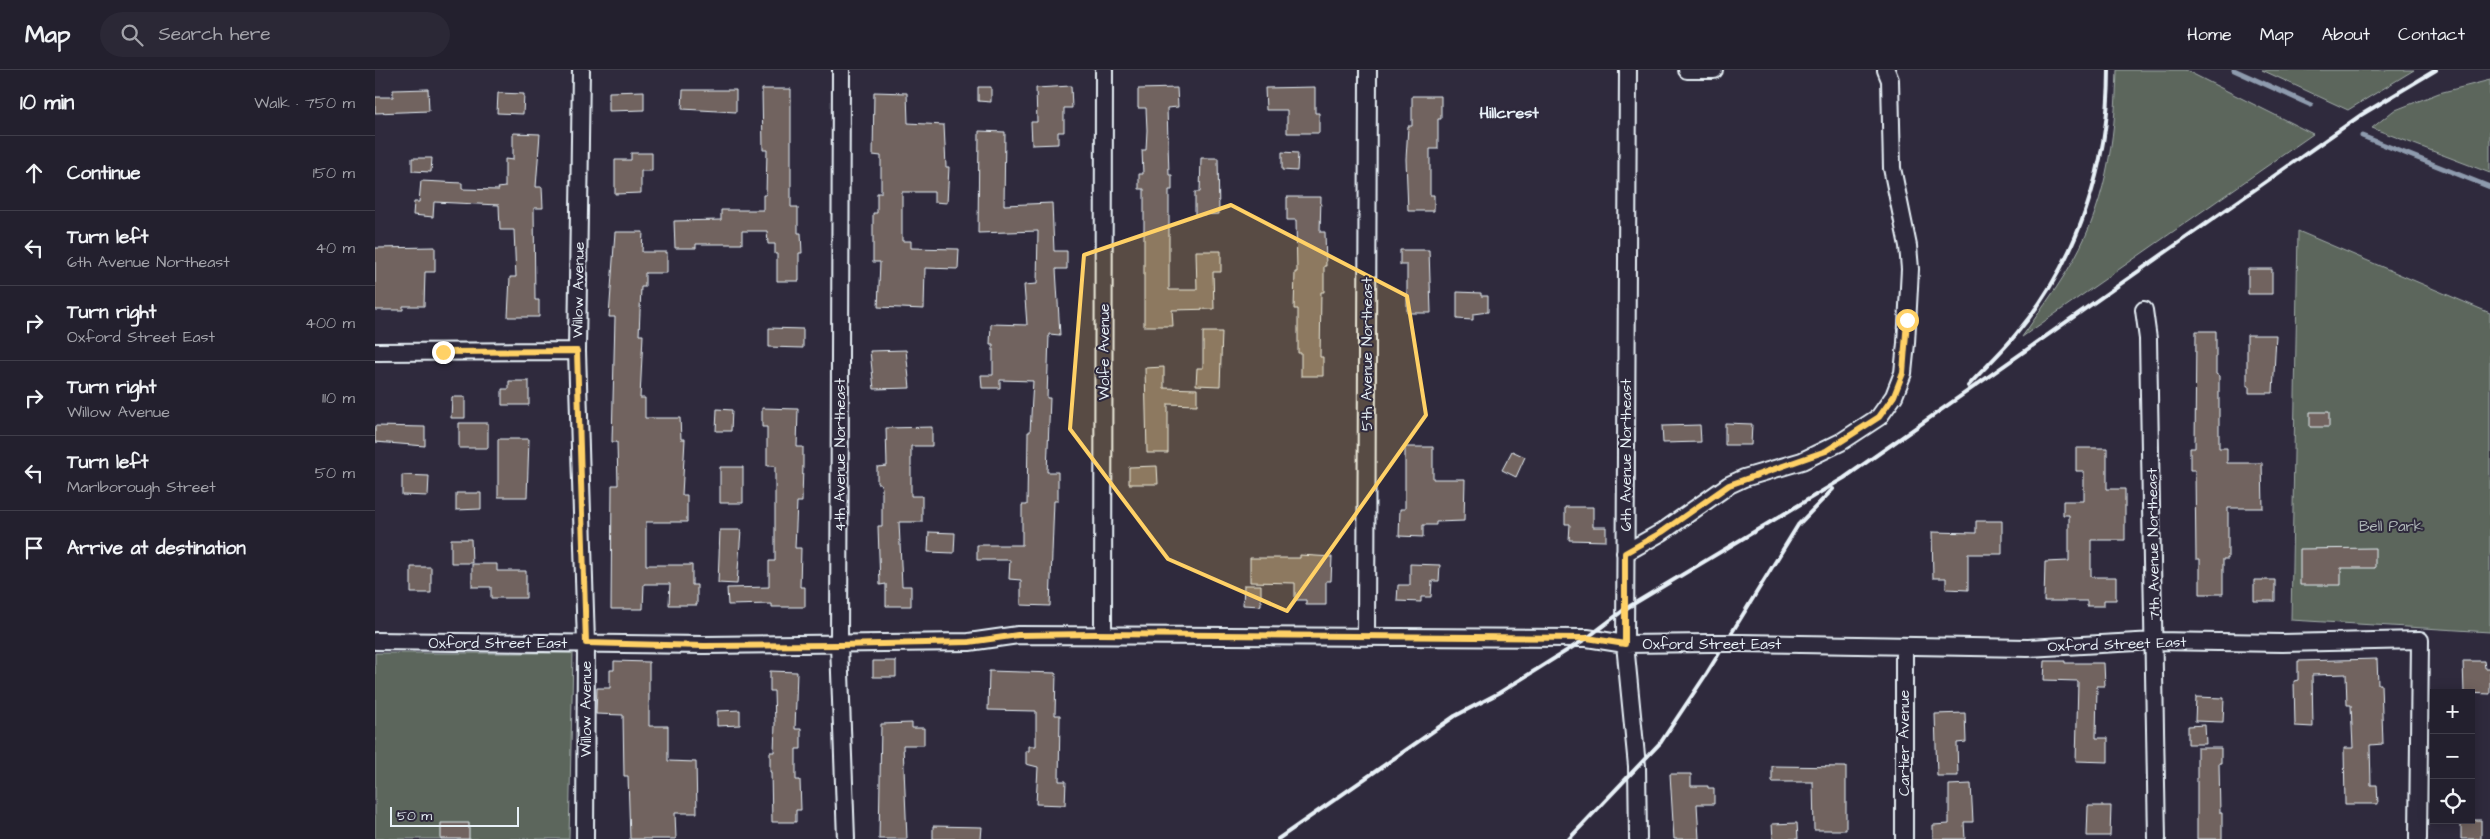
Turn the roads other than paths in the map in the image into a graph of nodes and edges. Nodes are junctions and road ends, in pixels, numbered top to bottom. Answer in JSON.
{"nodes":[{"id":1,"x":581,"y":70,"type":"edge"},
{"id":2,"x":841,"y":70,"type":"edge"},
{"id":3,"x":1104,"y":70,"type":"edge"},
{"id":4,"x":1368,"y":70,"type":"edge"},
{"id":5,"x":1628,"y":70,"type":"edge"},
{"id":6,"x":1687,"y":70,"type":"edge"},
{"id":7,"x":1714,"y":70,"type":"edge"},
{"id":8,"x":1886,"y":70,"type":"edge"},
{"id":9,"x":2143,"y":310,"type":"dead end"},
{"id":10,"x":577,"y":351,"type":"junction"},
{"id":11,"x":375,"y":352,"type":"edge"},
{"id":12,"x":1625,"y":553,"type":"junction"},
{"id":13,"x":1103,"y":634,"type":"junction"},
{"id":14,"x":1366,"y":637,"type":"junction"},
{"id":15,"x":375,"y":641,"type":"edge"},
{"id":16,"x":2155,"y":641,"type":"junction"},
{"id":17,"x":586,"y":643,"type":"junction"},
{"id":18,"x":1625,"y":644,"type":"junction"},
{"id":19,"x":839,"y":645,"type":"junction"},
{"id":20,"x":1904,"y":646,"type":"junction"},
{"id":21,"x":585,"y":839,"type":"edge"},
{"id":22,"x":846,"y":839,"type":"edge"},
{"id":23,"x":1638,"y":839,"type":"edge"},
{"id":24,"x":1904,"y":839,"type":"edge"},
{"id":25,"x":2157,"y":839,"type":"edge"},
{"id":26,"x":2418,"y":839,"type":"edge"}],
"edges":[{"from":1,"to":10,"type":"street","name":"Willow Avenue"},
{"from":2,"to":19,"type":"street","name":"4th Avenue Northeast"},
{"from":3,"to":13,"type":"street","name":"Wolfe Avenue"},
{"from":4,"to":14,"type":"street","name":"5th Avenue Northeast"},
{"from":5,"to":12,"type":"street","name":"6th Avenue Northeast"},
{"from":6,"to":7,"type":"street"},
{"from":8,"to":12,"type":"street"},
{"from":9,"to":16,"type":"street","name":"7th Avenue Northeast"},
{"from":10,"to":11,"type":"street"},
{"from":10,"to":17,"type":"street","name":"Willow Avenue"},
{"from":12,"to":18,"type":"street","name":"6th Avenue Northeast"},
{"from":13,"to":14,"type":"street","name":"Oxford Street East"},
{"from":13,"to":19,"type":"street","name":"Oxford Street East"},
{"from":14,"to":18,"type":"street","name":"Oxford Street East"},
{"from":15,"to":17,"type":"street","name":"Oxford Street East"},
{"from":16,"to":20,"type":"street","name":"Oxford Street East"},
{"from":16,"to":25,"type":"street","name":"7th Avenue Northeast"},
{"from":16,"to":26,"type":"street","name":"Oxford Street East"},
{"from":17,"to":19,"type":"street","name":"Oxford Street East"},
{"from":17,"to":21,"type":"street","name":"Willow Avenue"},
{"from":18,"to":20,"type":"street","name":"Oxford Street East","bridge":true},
{"from":18,"to":23,"type":"street","name":"6th Avenue Northeast"},
{"from":19,"to":22,"type":"street","name":"4th Avenue Northeast"},
{"from":20,"to":24,"type":"street","name":"Cartier Avenue"}]}
